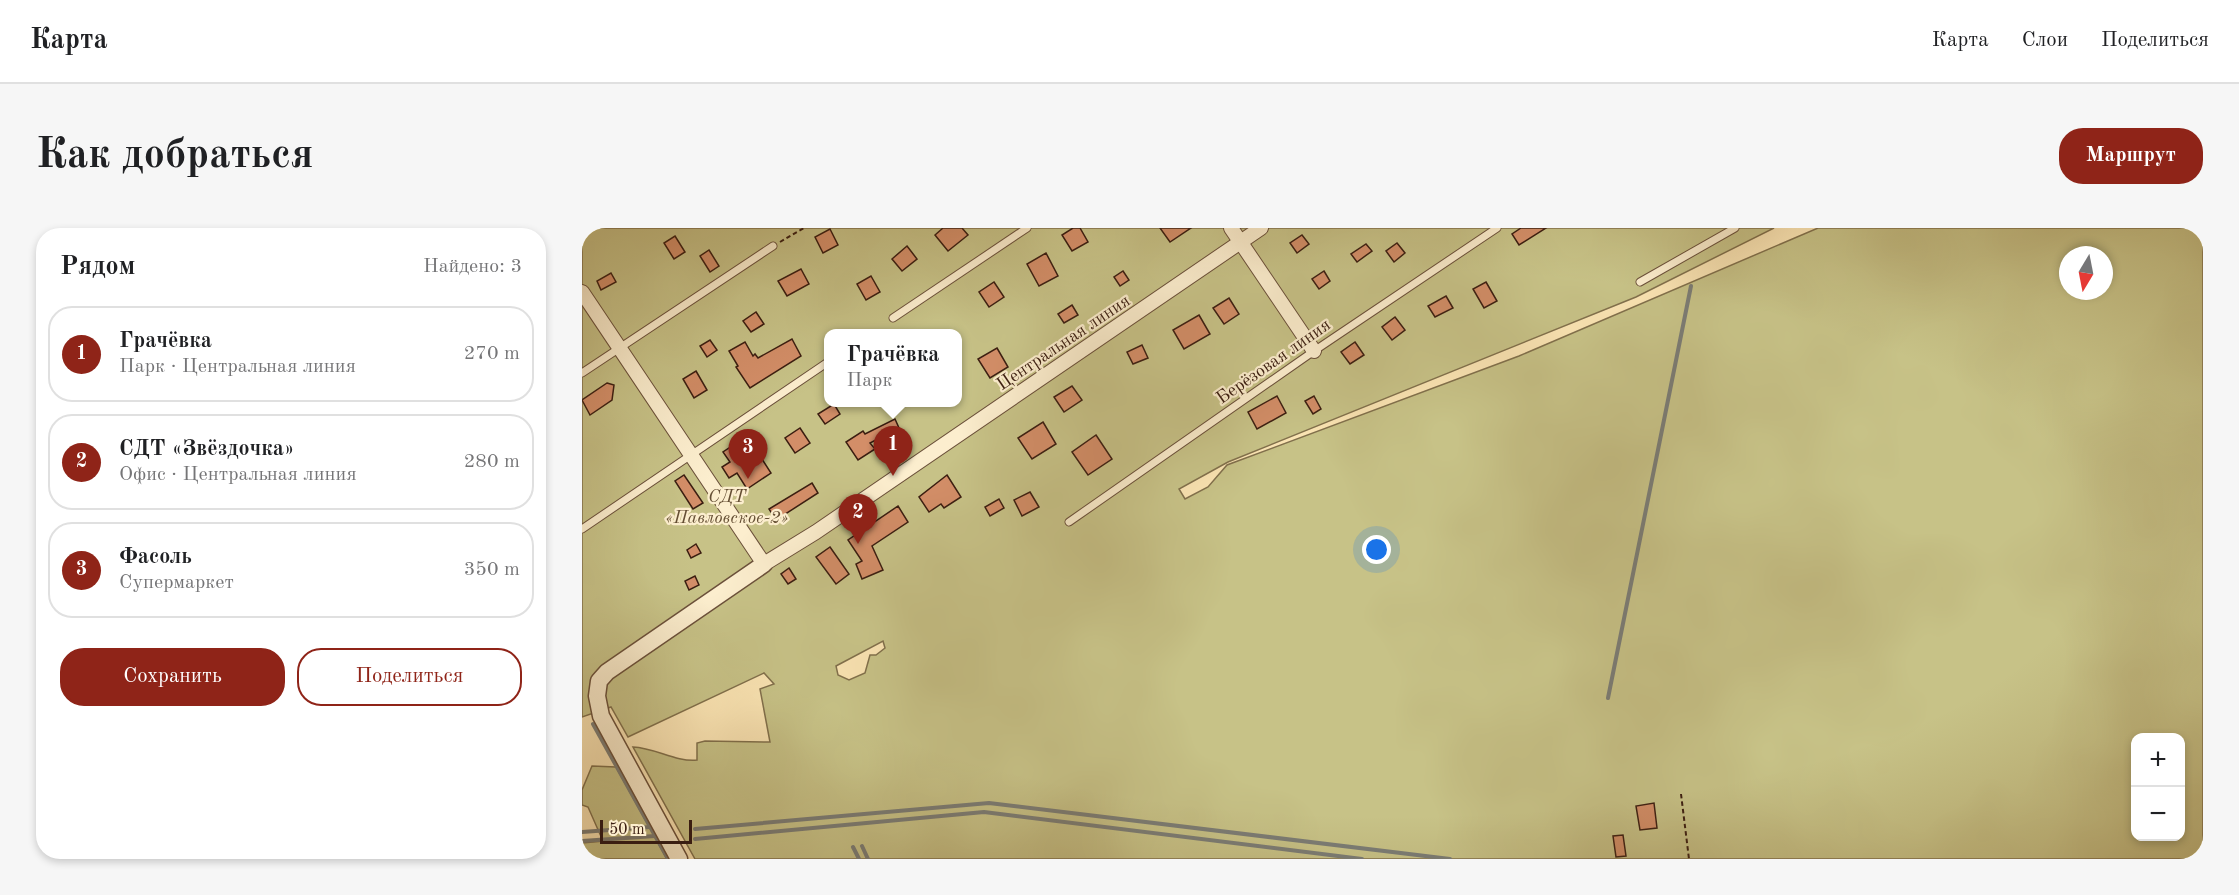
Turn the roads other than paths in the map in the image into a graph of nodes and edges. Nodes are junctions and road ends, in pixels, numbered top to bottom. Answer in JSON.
{"nodes":[{"id":1,"x":1027,"y":228,"type":"edge"},
{"id":2,"x":1231,"y":228,"type":"edge"},
{"id":3,"x":1261,"y":228,"type":"edge"},
{"id":4,"x":1497,"y":228,"type":"edge"},
{"id":5,"x":1735,"y":228,"type":"edge"},
{"id":6,"x":1240,"y":242,"type":"junction"},
{"id":7,"x":773,"y":246,"type":"road end"},
{"id":8,"x":1640,"y":282,"type":"dead end"},
{"id":9,"x":582,"y":292,"type":"edge"},
{"id":10,"x":893,"y":318,"type":"dead end"},
{"id":11,"x":620,"y":348,"type":"junction"},
{"id":12,"x":1314,"y":351,"type":"junction"},
{"id":13,"x":824,"y":365,"type":"edge"},
{"id":14,"x":582,"y":373,"type":"edge"},
{"id":15,"x":692,"y":456,"type":"junction"},
{"id":16,"x":1068,"y":522,"type":"dead end"},
{"id":17,"x":582,"y":529,"type":"edge"},
{"id":18,"x":764,"y":564,"type":"junction"},
{"id":19,"x":679,"y":859,"type":"edge"}],
"edges":[{"from":1,"to":10,"type":"lane"},
{"from":2,"to":6,"type":"street"},
{"from":3,"to":6,"type":"street","name":"Центральная линия"},
{"from":4,"to":12,"type":"lane","name":"Берёзовая линия"},
{"from":5,"to":8,"type":"lane"},
{"from":6,"to":12,"type":"street"},
{"from":6,"to":18,"type":"street","name":"Центральная линия"},
{"from":7,"to":11,"type":"lane"},
{"from":9,"to":11,"type":"street"},
{"from":11,"to":14,"type":"lane"},
{"from":11,"to":15,"type":"street"},
{"from":12,"to":16,"type":"lane","name":"Берёзовая линия"},
{"from":13,"to":15,"type":"lane"},
{"from":15,"to":17,"type":"lane"},
{"from":15,"to":18,"type":"street"},
{"from":18,"to":19,"type":"street"}]}
